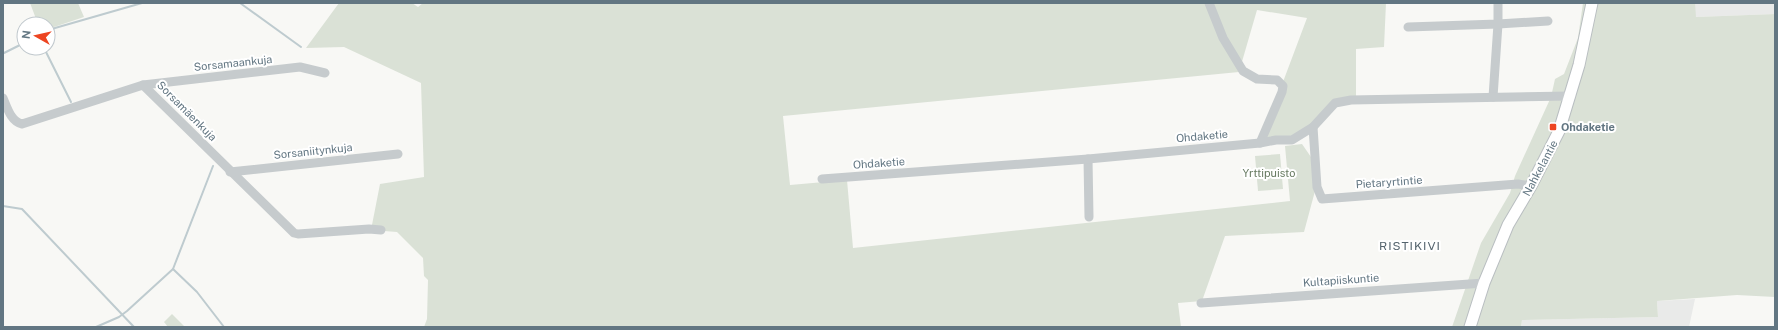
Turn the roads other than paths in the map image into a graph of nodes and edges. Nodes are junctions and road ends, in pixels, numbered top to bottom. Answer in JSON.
{"nodes":[{"id":1,"x":1208,"y":3,"type":"edge"},
{"id":2,"x":1498,"y":3,"type":"edge"},
{"id":3,"x":1592,"y":3,"type":"edge"},
{"id":4,"x":1548,"y":21,"type":"dead end"},
{"id":5,"x":1498,"y":24,"type":"junction"},
{"id":6,"x":1408,"y":26,"type":"dead end"},
{"id":7,"x":325,"y":73,"type":"dead end"},
{"id":8,"x":143,"y":85,"type":"junction"},
{"id":9,"x":1571,"y":96,"type":"junction"},
{"id":10,"x":3,"y":98,"type":"edge"},
{"id":11,"x":1493,"y":98,"type":"junction"},
{"id":12,"x":1313,"y":127,"type":"junction"},
{"id":13,"x":1260,"y":143,"type":"junction"},
{"id":14,"x":398,"y":154,"type":"dead end"},
{"id":15,"x":1088,"y":159,"type":"junction"},
{"id":16,"x":230,"y":172,"type":"junction"},
{"id":17,"x":822,"y":179,"type":"dead end"},
{"id":18,"x":1531,"y":186,"type":"junction"},
{"id":19,"x":1089,"y":217,"type":"dead end"},
{"id":20,"x":381,"y":230,"type":"dead end"},
{"id":21,"x":1484,"y":282,"type":"junction"},
{"id":22,"x":1201,"y":303,"type":"dead end"},
{"id":23,"x":1470,"y":327,"type":"edge"}],
"edges":[{"from":1,"to":13,"type":"street"},
{"from":2,"to":5,"type":"street"},
{"from":3,"to":9,"type":"main road","name":"Nahkelantie"},
{"from":4,"to":5,"type":"street"},
{"from":5,"to":6,"type":"street"},
{"from":5,"to":11,"type":"street"},
{"from":7,"to":8,"type":"street","name":"Sorsamaankuja"},
{"from":8,"to":10,"type":"street","name":"Sorsamäenkuja"},
{"from":8,"to":16,"type":"street","name":"Sorsamäenkuja"},
{"from":9,"to":11,"type":"street","name":"Ohdaketie"},
{"from":9,"to":18,"type":"main road","name":"Nahkelantie"},
{"from":11,"to":12,"type":"street","name":"Ohdaketie"},
{"from":12,"to":13,"type":"street","name":"Ohdaketie"},
{"from":12,"to":18,"type":"street","name":"Pietaryrtintie"},
{"from":13,"to":15,"type":"street","name":"Ohdaketie"},
{"from":14,"to":16,"type":"street","name":"Sorsaniitynkuja"},
{"from":15,"to":17,"type":"street","name":"Ohdaketie"},
{"from":15,"to":19,"type":"street"},
{"from":16,"to":20,"type":"street","name":"Sorsamäenkuja"},
{"from":18,"to":21,"type":"main road","name":"Nahkelantie"},
{"from":21,"to":22,"type":"street","name":"Kultapiiskuntie"},
{"from":21,"to":23,"type":"main road","name":"Nahkelantie"}]}
